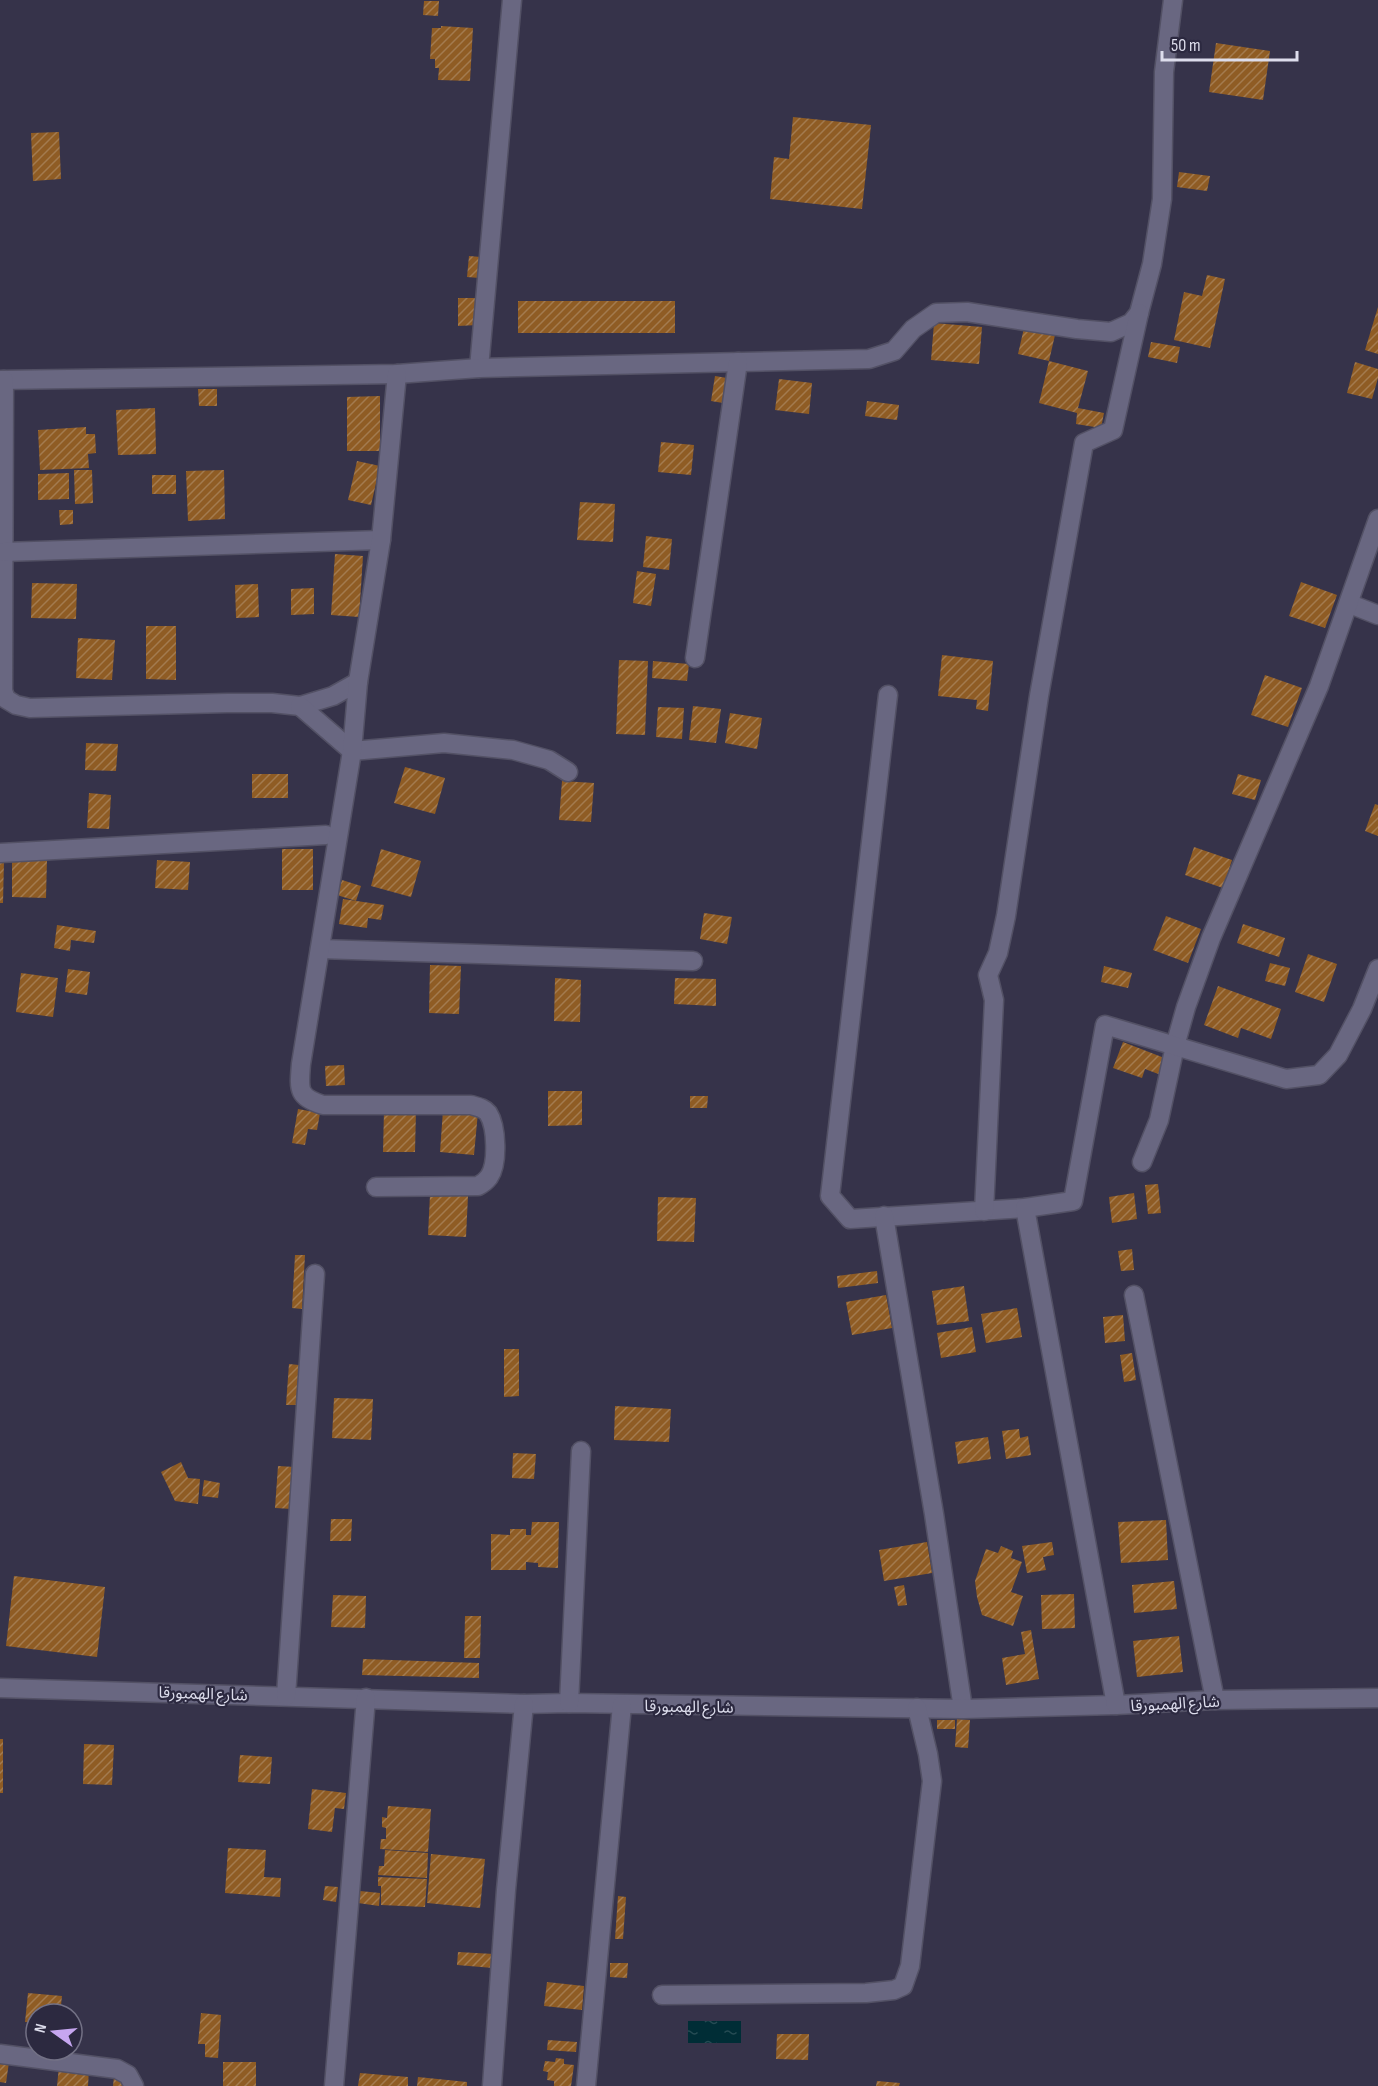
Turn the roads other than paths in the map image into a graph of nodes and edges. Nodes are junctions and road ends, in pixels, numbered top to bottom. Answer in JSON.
{"nodes":[{"id":1,"x":512,"y":0,"type":"edge"},
{"id":2,"x":1173,"y":0,"type":"edge"},
{"id":3,"x":1138,"y":313,"type":"junction"},
{"id":4,"x":738,"y":362,"type":"junction"},
{"id":5,"x":479,"y":368,"type":"junction"},
{"id":6,"x":397,"y":374,"type":"junction"},
{"id":7,"x":2,"y":380,"type":"edge"},
{"id":8,"x":1378,"y":519,"type":"edge"},
{"id":9,"x":381,"y":540,"type":"junction"},
{"id":10,"x":3,"y":552,"type":"junction"},
{"id":11,"x":1350,"y":604,"type":"junction"},
{"id":12,"x":1378,"y":615,"type":"edge"},
{"id":13,"x":695,"y":658,"type":"dead end"},
{"id":14,"x":358,"y":682,"type":"junction"},
{"id":15,"x":888,"y":694,"type":"dead end"},
{"id":16,"x":300,"y":705,"type":"junction"},
{"id":17,"x":352,"y":751,"type":"junction"},
{"id":18,"x":568,"y":772,"type":"dead end"},
{"id":19,"x":326,"y":835,"type":"dead end"},
{"id":20,"x":0,"y":853,"type":"edge"},
{"id":21,"x":320,"y":950,"type":"junction"},
{"id":22,"x":693,"y":961,"type":"dead end"},
{"id":23,"x":1378,"y":969,"type":"edge"},
{"id":24,"x":1175,"y":1046,"type":"junction"},
{"id":25,"x":1142,"y":1162,"type":"dead end"},
{"id":26,"x":376,"y":1187,"type":"dead end"},
{"id":27,"x":1025,"y":1208,"type":"junction"},
{"id":28,"x":984,"y":1210,"type":"junction"},
{"id":29,"x":884,"y":1216,"type":"junction"},
{"id":30,"x":315,"y":1274,"type":"dead end"},
{"id":31,"x":1134,"y":1295,"type":"dead end"},
{"id":32,"x":581,"y":1451,"type":"dead end"},
{"id":33,"x":0,"y":1688,"type":"edge"},
{"id":34,"x":286,"y":1696,"type":"junction"},
{"id":35,"x":366,"y":1698,"type":"junction"},
{"id":36,"x":1378,"y":1698,"type":"edge"},
{"id":37,"x":1215,"y":1700,"type":"junction"},
{"id":38,"x":569,"y":1703,"type":"junction"},
{"id":39,"x":524,"y":1704,"type":"junction"},
{"id":40,"x":622,"y":1705,"type":"junction"},
{"id":41,"x":1116,"y":1706,"type":"junction"},
{"id":42,"x":917,"y":1708,"type":"junction"},
{"id":43,"x":963,"y":1709,"type":"junction"},
{"id":44,"x":662,"y":1995,"type":"dead end"},
{"id":45,"x":0,"y":2054,"type":"edge"},
{"id":46,"x":134,"y":2086,"type":"edge"},
{"id":47,"x":334,"y":2086,"type":"edge"},
{"id":48,"x":492,"y":2086,"type":"edge"},
{"id":49,"x":586,"y":2086,"type":"edge"}],
"edges":[{"from":1,"to":5,"type":"street"},
{"from":2,"to":3,"type":"street"},
{"from":3,"to":4,"type":"street"},
{"from":3,"to":28,"type":"street"},
{"from":4,"to":5,"type":"street"},
{"from":4,"to":13,"type":"street"},
{"from":5,"to":6,"type":"street"},
{"from":6,"to":7,"type":"street"},
{"from":6,"to":9,"type":"street"},
{"from":7,"to":10,"type":"street"},
{"from":8,"to":11,"type":"street"},
{"from":9,"to":10,"type":"street"},
{"from":9,"to":14,"type":"street"},
{"from":10,"to":16,"type":"street"},
{"from":11,"to":12,"type":"street"},
{"from":11,"to":24,"type":"street"},
{"from":14,"to":16,"type":"street"},
{"from":14,"to":17,"type":"street"},
{"from":15,"to":29,"type":"street"},
{"from":16,"to":17,"type":"street"},
{"from":17,"to":18,"type":"street"},
{"from":17,"to":21,"type":"street"},
{"from":19,"to":20,"type":"street"},
{"from":21,"to":22,"type":"street"},
{"from":21,"to":26,"type":"street"},
{"from":23,"to":24,"type":"street"},
{"from":24,"to":25,"type":"street"},
{"from":24,"to":27,"type":"street"},
{"from":27,"to":28,"type":"street"},
{"from":27,"to":41,"type":"street"},
{"from":28,"to":29,"type":"street"},
{"from":29,"to":43,"type":"street"},
{"from":30,"to":34,"type":"street"},
{"from":31,"to":37,"type":"street"},
{"from":32,"to":38,"type":"street"},
{"from":33,"to":34,"type":"street","name":"شارع الهمبورقا"},
{"from":34,"to":35,"type":"street","name":"شارع الهمبورقا"},
{"from":35,"to":39,"type":"street","name":"شارع الهمبورقا"},
{"from":35,"to":47,"type":"street"},
{"from":36,"to":37,"type":"street","name":"شارع الهمبورقا"},
{"from":37,"to":41,"type":"street","name":"شارع الهمبورقا"},
{"from":38,"to":39,"type":"street","name":"شارع الهمبورقا"},
{"from":38,"to":40,"type":"street","name":"شارع الهمبورقا"},
{"from":39,"to":48,"type":"street"},
{"from":40,"to":42,"type":"street","name":"شارع الهمبورقا"},
{"from":40,"to":49,"type":"street"},
{"from":41,"to":43,"type":"street","name":"شارع الهمبورقا"},
{"from":42,"to":43,"type":"street","name":"شارع الهمبورقا"},
{"from":42,"to":44,"type":"street"},
{"from":45,"to":46,"type":"street"}]}
